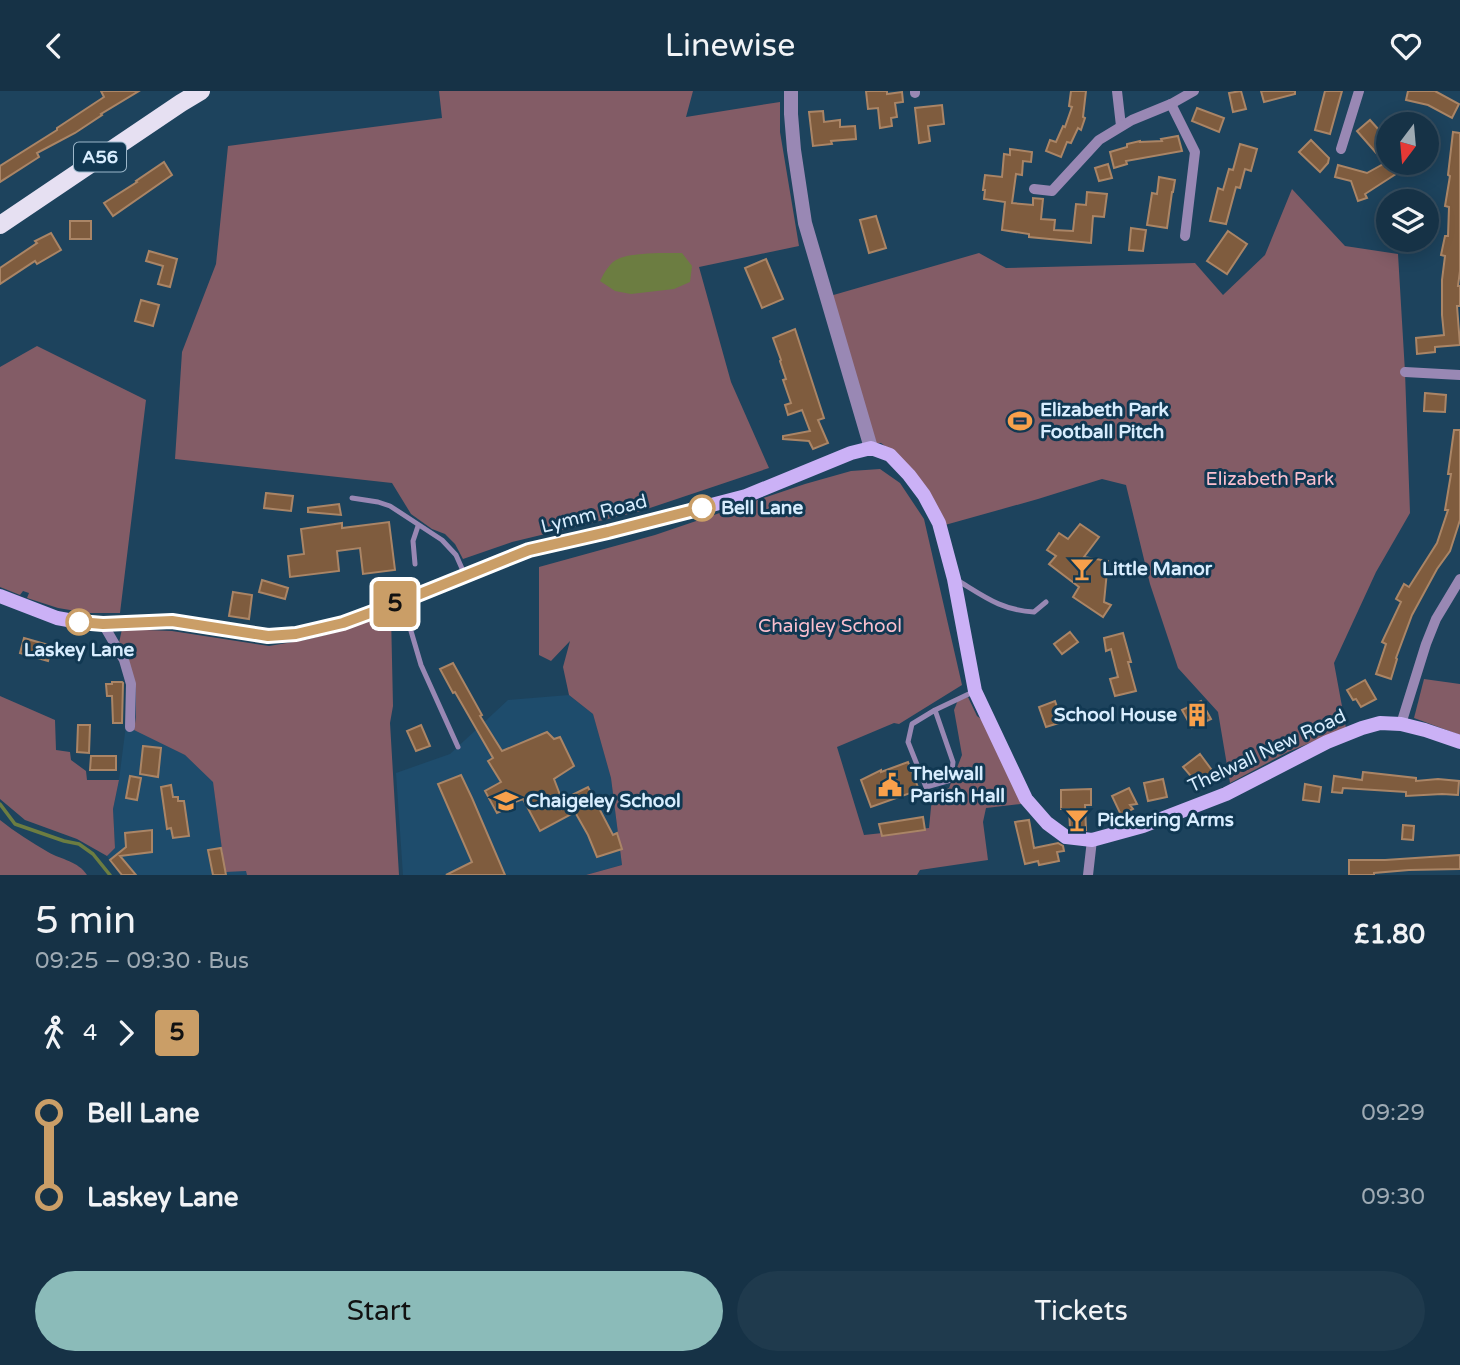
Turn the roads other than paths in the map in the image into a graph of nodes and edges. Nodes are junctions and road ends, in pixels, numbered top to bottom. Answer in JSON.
{"nodes":[{"id":1,"x":201,"y":91,"type":"edge"},
{"id":2,"x":792,"y":91,"type":"edge"},
{"id":3,"x":1117,"y":91,"type":"edge"},
{"id":4,"x":1194,"y":91,"type":"edge"},
{"id":5,"x":1359,"y":91,"type":"edge"},
{"id":6,"x":1171,"y":104,"type":"junction"},
{"id":7,"x":1121,"y":126,"type":"junction"},
{"id":8,"x":1341,"y":149,"type":"dead end"},
{"id":9,"x":1034,"y":189,"type":"dead end"},
{"id":10,"x":0,"y":225,"type":"edge"},
{"id":11,"x":1185,"y":236,"type":"dead end"},
{"id":12,"x":1405,"y":372,"type":"dead end"},
{"id":13,"x":1460,"y":375,"type":"edge"},
{"id":14,"x":871,"y":448,"type":"junction"},
{"id":15,"x":352,"y":498,"type":"dead end"},
{"id":16,"x":418,"y":526,"type":"junction"},
{"id":17,"x":415,"y":564,"type":"dead end"},
{"id":18,"x":465,"y":576,"type":"junction"},
{"id":19,"x":954,"y":579,"type":"junction"},
{"id":20,"x":1460,"y":579,"type":"edge"},
{"id":21,"x":0,"y":596,"type":"edge"},
{"id":22,"x":405,"y":600,"type":"junction"},
{"id":23,"x":1046,"y":602,"type":"dead end"},
{"id":24,"x":103,"y":624,"type":"junction"},
{"id":25,"x":975,"y":691,"type":"junction"},
{"id":26,"x":934,"y":710,"type":"junction"},
{"id":27,"x":1401,"y":724,"type":"junction"},
{"id":28,"x":130,"y":727,"type":"dead end"},
{"id":29,"x":1460,"y":742,"type":"edge"},
{"id":30,"x":458,"y":747,"type":"dead end"},
{"id":31,"x":1092,"y":841,"type":"junction"},
{"id":32,"x":1088,"y":875,"type":"edge"}],
"edges":[{"from":1,"to":10,"type":"main road","number":"A56"},
{"from":2,"to":14,"type":"street"},
{"from":3,"to":7,"type":"street"},
{"from":4,"to":6,"type":"street"},
{"from":5,"to":8,"type":"street"},
{"from":6,"to":7,"type":"street"},
{"from":6,"to":11,"type":"street"},
{"from":7,"to":9,"type":"street"},
{"from":12,"to":13,"type":"street"},
{"from":14,"to":18,"type":"main road","name":"Lymm Road"},
{"from":14,"to":19,"type":"main road"},
{"from":15,"to":16,"type":"lane"},
{"from":16,"to":17,"type":"lane"},
{"from":16,"to":18,"type":"lane"},
{"from":18,"to":22,"type":"main road","name":"Lymm Road"},
{"from":19,"to":23,"type":"lane"},
{"from":19,"to":25,"type":"main road"},
{"from":20,"to":27,"type":"street"},
{"from":21,"to":24,"type":"main road","name":"Lymm Road"},
{"from":22,"to":24,"type":"main road","name":"Lymm Road"},
{"from":22,"to":30,"type":"lane"},
{"from":24,"to":28,"type":"street"},
{"from":25,"to":26,"type":"lane"},
{"from":25,"to":31,"type":"main road"},
{"from":26,"to":26,"type":"lane"},
{"from":27,"to":29,"type":"main road","name":"Thelwall New Road"},
{"from":27,"to":31,"type":"main road","name":"Thelwall New Road"},
{"from":31,"to":32,"type":"street"}]}
